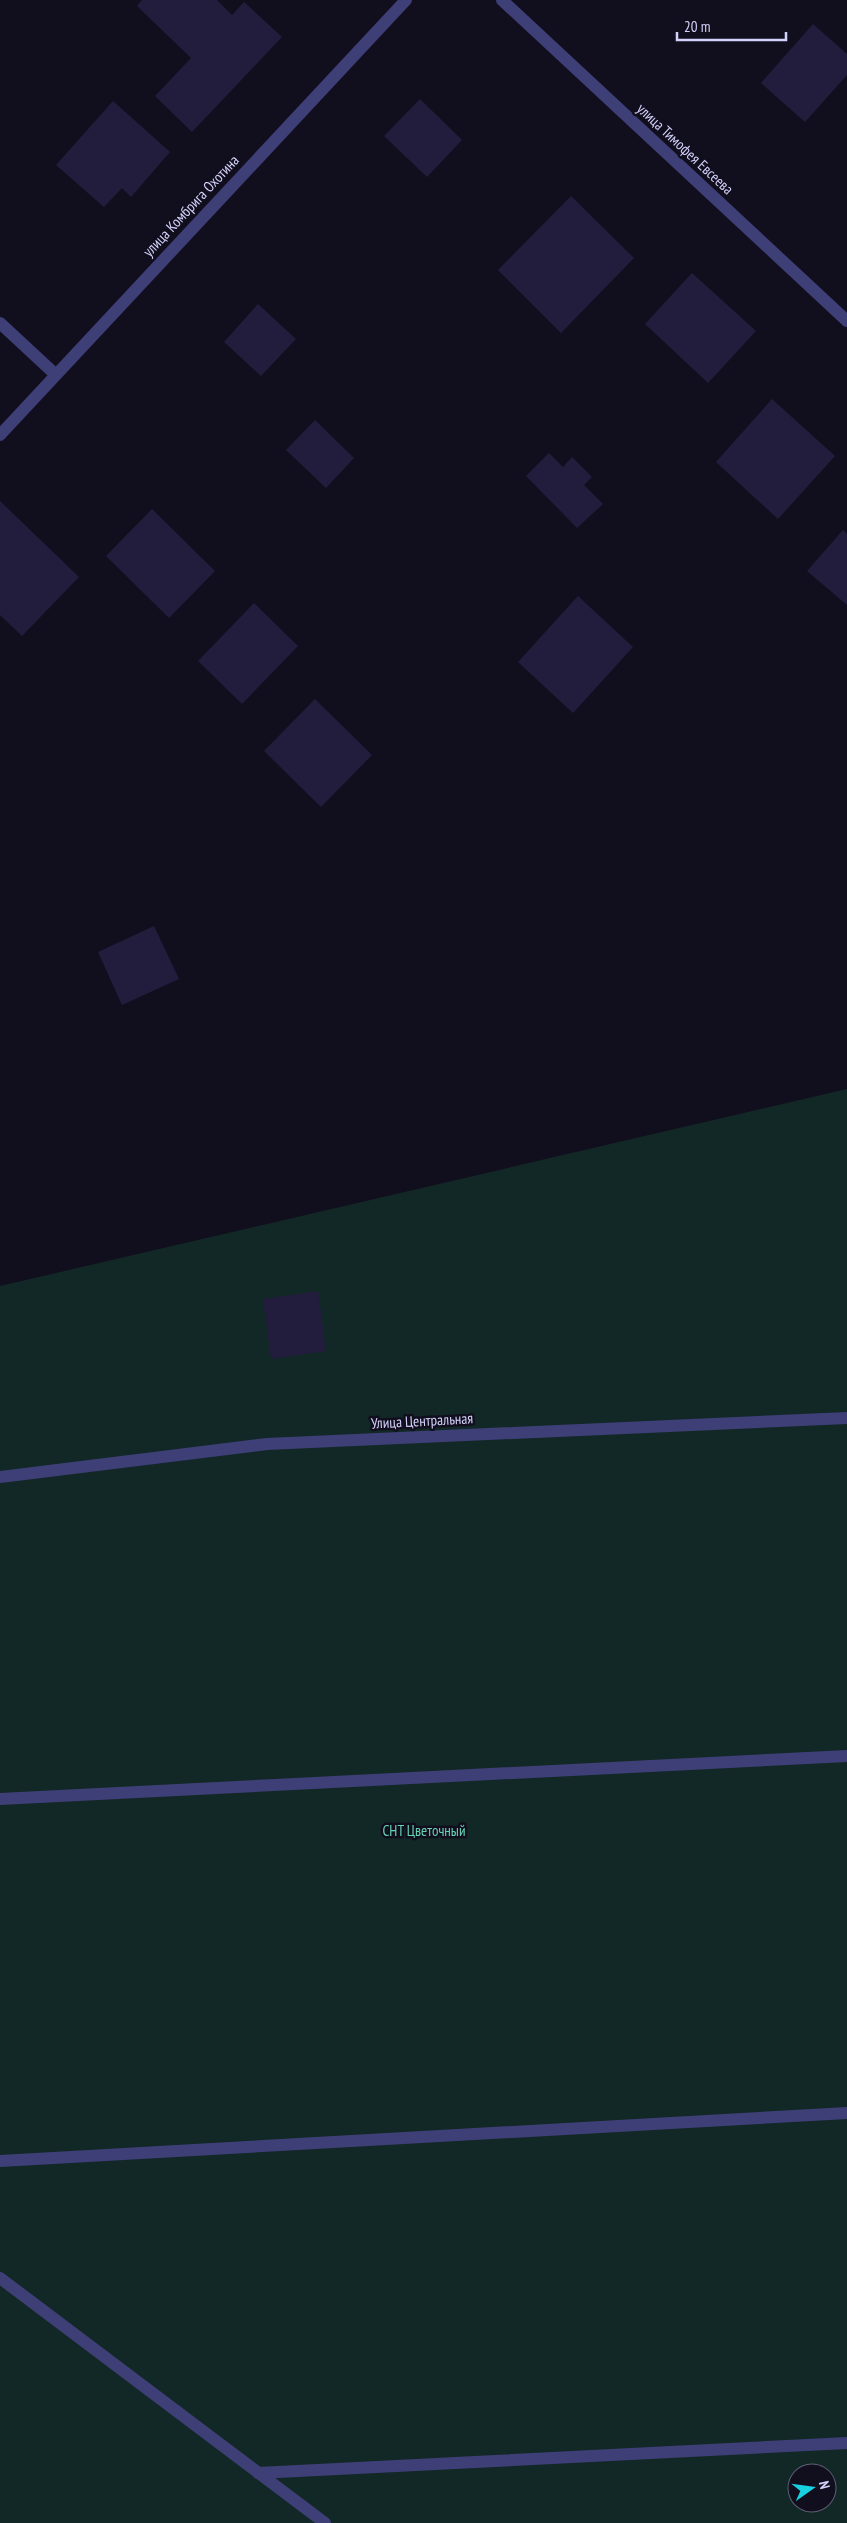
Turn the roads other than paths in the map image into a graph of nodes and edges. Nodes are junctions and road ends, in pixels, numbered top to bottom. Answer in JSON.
{"nodes":[{"id":1,"x":406,"y":0,"type":"edge"},
{"id":2,"x":502,"y":0,"type":"edge"},
{"id":3,"x":847,"y":321,"type":"edge"},
{"id":4,"x":0,"y":323,"type":"edge"},
{"id":5,"x":56,"y":375,"type":"junction"},
{"id":6,"x":0,"y":435,"type":"edge"},
{"id":7,"x":847,"y":1418,"type":"edge"},
{"id":8,"x":0,"y":1477,"type":"edge"},
{"id":9,"x":847,"y":1756,"type":"edge"},
{"id":10,"x":0,"y":1799,"type":"edge"},
{"id":11,"x":847,"y":2113,"type":"edge"},
{"id":12,"x":0,"y":2161,"type":"edge"},
{"id":13,"x":0,"y":2278,"type":"edge"},
{"id":14,"x":847,"y":2443,"type":"edge"},
{"id":15,"x":258,"y":2473,"type":"junction"},
{"id":16,"x":325,"y":2523,"type":"edge"}],
"edges":[{"from":1,"to":5,"type":"street","name":"улица Комбрига Охотина"},
{"from":2,"to":3,"type":"street","name":"улица Тимофея Евсеева"},
{"from":4,"to":5,"type":"street"},
{"from":5,"to":6,"type":"street","name":"улица Комбрига Охотина"},
{"from":7,"to":8,"type":"street","name":"Улица Центральная"},
{"from":9,"to":10,"type":"street"},
{"from":11,"to":12,"type":"street"},
{"from":13,"to":15,"type":"street"},
{"from":14,"to":15,"type":"street"},
{"from":15,"to":16,"type":"street"}]}
